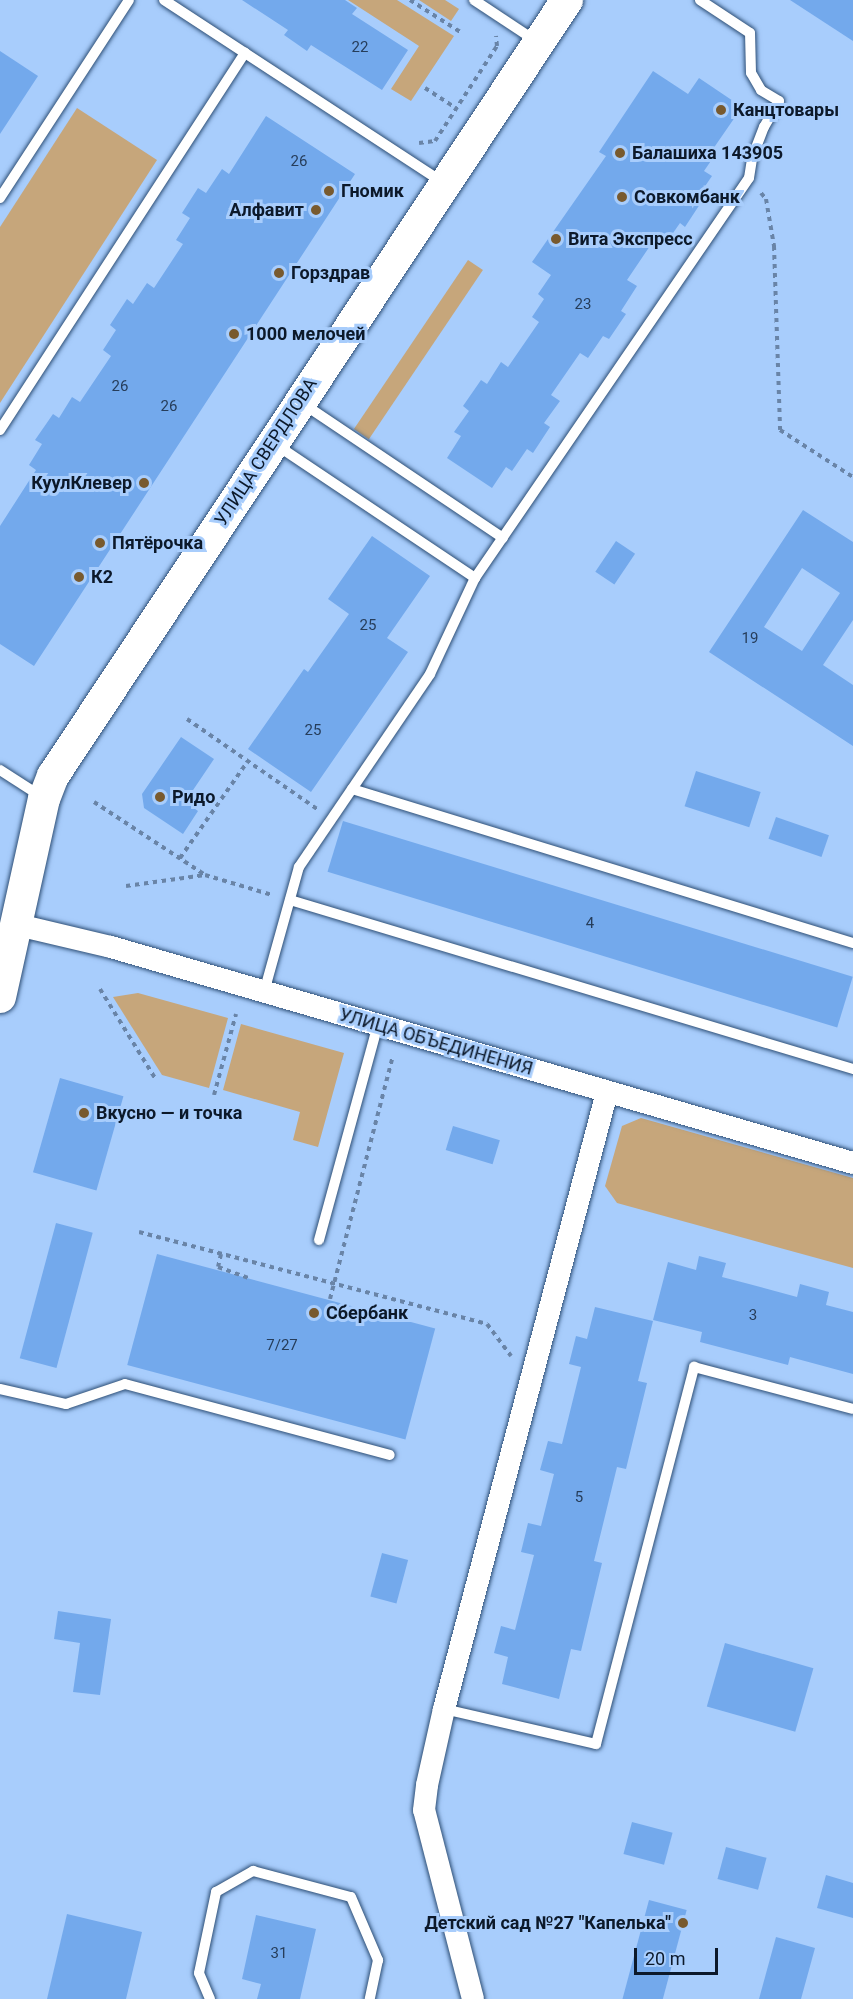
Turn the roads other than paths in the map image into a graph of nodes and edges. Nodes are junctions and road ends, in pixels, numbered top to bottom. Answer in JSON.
{"nodes":[{"id":1,"x":129,"y":0,"type":"edge"},
{"id":2,"x":164,"y":0,"type":"edge"},
{"id":3,"x":474,"y":0,"type":"edge"},
{"id":4,"x":567,"y":0,"type":"edge"},
{"id":5,"x":700,"y":0,"type":"edge"},
{"id":6,"x":538,"y":42,"type":"junction"},
{"id":7,"x":245,"y":53,"type":"junction"},
{"id":8,"x":445,"y":183,"type":"junction"},
{"id":9,"x":0,"y":198,"type":"edge"},
{"id":10,"x":300,"y":401,"type":"junction"},
{"id":11,"x":0,"y":430,"type":"edge"},
{"id":12,"x":272,"y":442,"type":"junction"},
{"id":13,"x":503,"y":538,"type":"junction"},
{"id":14,"x":475,"y":579,"type":"junction"},
{"id":15,"x":0,"y":770,"type":"edge"},
{"id":16,"x":352,"y":789,"type":"junction"},
{"id":17,"x":44,"y":799,"type":"junction"},
{"id":18,"x":290,"y":900,"type":"junction"},
{"id":19,"x":18,"y":924,"type":"junction"},
{"id":20,"x":853,"y":943,"type":"edge"},
{"id":21,"x":264,"y":992,"type":"junction"},
{"id":22,"x":0,"y":997,"type":"edge"},
{"id":23,"x":378,"y":1024,"type":"junction"},
{"id":24,"x":853,"y":1069,"type":"edge"},
{"id":25,"x":607,"y":1092,"type":"junction"},
{"id":26,"x":853,"y":1163,"type":"edge"},
{"id":27,"x":319,"y":1240,"type":"dead end"},
{"id":28,"x":0,"y":1389,"type":"edge"},
{"id":29,"x":853,"y":1409,"type":"edge"},
{"id":30,"x":390,"y":1455,"type":"dead end"},
{"id":31,"x":444,"y":1709,"type":"junction"},
{"id":32,"x":210,"y":1999,"type":"edge"},
{"id":33,"x":370,"y":1999,"type":"edge"},
{"id":34,"x":473,"y":1999,"type":"edge"}],
"edges":[{"from":1,"to":9,"type":"lane"},
{"from":2,"to":7,"type":"lane"},
{"from":3,"to":6,"type":"lane"},
{"from":4,"to":6,"type":"main road","name":"УЛИЦА СВЕРДЛОВА"},
{"from":5,"to":13,"type":"lane"},
{"from":6,"to":8,"type":"main road","name":"УЛИЦА СВЕРДЛОВА"},
{"from":7,"to":8,"type":"lane"},
{"from":7,"to":11,"type":"lane"},
{"from":8,"to":10,"type":"main road","name":"УЛИЦА СВЕРДЛОВА"},
{"from":10,"to":12,"type":"main road","name":"УЛИЦА СВЕРДЛОВА"},
{"from":10,"to":13,"type":"lane"},
{"from":12,"to":14,"type":"lane"},
{"from":12,"to":17,"type":"main road","name":"УЛИЦА СВЕРДЛОВА"},
{"from":13,"to":14,"type":"lane"},
{"from":14,"to":16,"type":"lane"},
{"from":15,"to":17,"type":"lane"},
{"from":16,"to":18,"type":"lane"},
{"from":16,"to":20,"type":"lane"},
{"from":17,"to":19,"type":"main road","name":"УЛИЦА СВЕРДЛОВА"},
{"from":18,"to":21,"type":"lane"},
{"from":18,"to":24,"type":"lane"},
{"from":19,"to":21,"type":"street","name":"УЛИЦА ОБЪЕДИНЕНИЯ"},
{"from":19,"to":22,"type":"main road","name":"УЛИЦА СВЕРДЛОВА"},
{"from":21,"to":23,"type":"street","name":"УЛИЦА ОБЪЕДИНЕНИЯ"},
{"from":23,"to":25,"type":"street","name":"УЛИЦА ОБЪЕДИНЕНИЯ"},
{"from":23,"to":27,"type":"lane"},
{"from":25,"to":26,"type":"street","name":"УЛИЦА ОБЪЕДИНЕНИЯ"},
{"from":25,"to":31,"type":"street"},
{"from":28,"to":30,"type":"lane"},
{"from":29,"to":31,"type":"lane"},
{"from":31,"to":34,"type":"street"},
{"from":32,"to":33,"type":"lane"}]}
